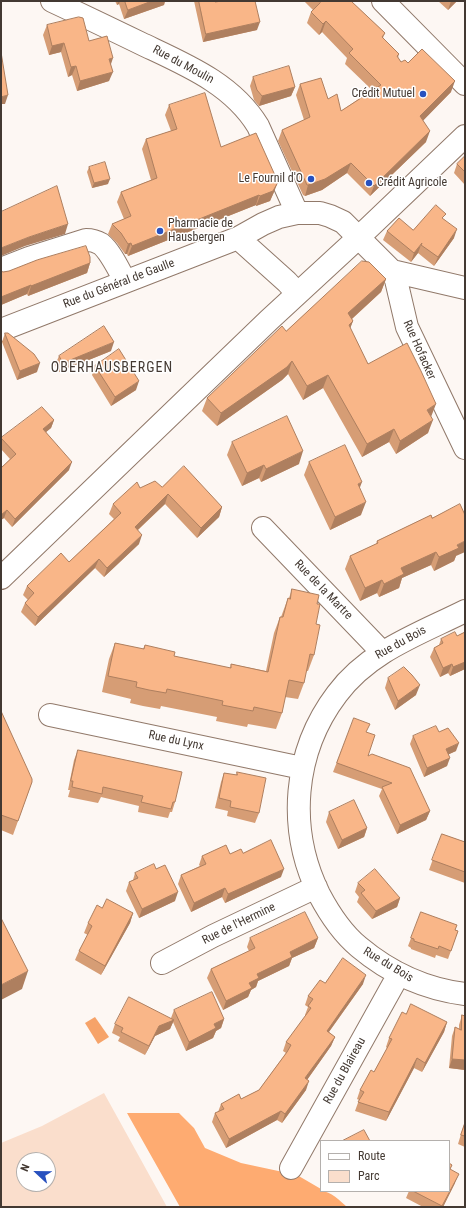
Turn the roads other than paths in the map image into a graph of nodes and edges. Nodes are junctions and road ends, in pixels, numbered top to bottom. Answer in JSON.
{"nodes":[{"id":1,"x":52,"y":1,"type":"edge"},
{"id":2,"x":383,"y":1,"type":"edge"},
{"id":3,"x":465,"y":84,"type":"edge"},
{"id":4,"x":465,"y":136,"type":"edge"},
{"id":5,"x":297,"y":213,"type":"junction"},
{"id":6,"x":238,"y":238,"type":"junction"},
{"id":7,"x":358,"y":238,"type":"junction"},
{"id":8,"x":1,"y":269,"type":"edge"},
{"id":9,"x":392,"y":271,"type":"junction"},
{"id":10,"x":125,"y":281,"type":"junction"},
{"id":11,"x":465,"y":288,"type":"edge"},
{"id":12,"x":297,"y":293,"type":"junction"},
{"id":13,"x":1,"y":330,"type":"edge"},
{"id":14,"x":465,"y":448,"type":"edge"},
{"id":15,"x":263,"y":528,"type":"dead end"},
{"id":16,"x":1,"y":578,"type":"edge"},
{"id":17,"x":465,"y":611,"type":"edge"},
{"id":18,"x":382,"y":652,"type":"junction"},
{"id":19,"x":50,"y":715,"type":"dead end"},
{"id":20,"x":302,"y":768,"type":"junction"},
{"id":21,"x":316,"y":887,"type":"junction"},
{"id":22,"x":162,"y":963,"type":"dead end"},
{"id":23,"x":399,"y":974,"type":"junction"},
{"id":24,"x":465,"y":994,"type":"edge"},
{"id":25,"x":291,"y":1168,"type":"dead end"}],
"edges":[{"from":1,"to":5,"type":"street","name":"Rue du Moulin"},
{"from":2,"to":3,"type":"street"},
{"from":4,"to":7,"type":"street"},
{"from":5,"to":6,"type":"street","name":"Rue du Général de Gaulle"},
{"from":5,"to":7,"type":"street","name":"Rue du Général de Gaulle"},
{"from":6,"to":10,"type":"street","name":"Rue du Général de Gaulle"},
{"from":6,"to":12,"type":"street"},
{"from":7,"to":9,"type":"street","name":"Rue Hofacker"},
{"from":7,"to":12,"type":"street"},
{"from":8,"to":10,"type":"street"},
{"from":9,"to":11,"type":"street"},
{"from":9,"to":14,"type":"street","name":"Rue Hofacker"},
{"from":10,"to":13,"type":"street","name":"Rue du Général de Gaulle"},
{"from":12,"to":16,"type":"street"},
{"from":15,"to":18,"type":"street","name":"Rue de la Martre"},
{"from":17,"to":18,"type":"street","name":"Rue du Bois"},
{"from":18,"to":20,"type":"street","name":"Rue du Bois"},
{"from":19,"to":20,"type":"street","name":"Rue du Lynx"},
{"from":20,"to":21,"type":"street","name":"Rue du Bois"},
{"from":21,"to":22,"type":"street","name":"Rue de l'Hermine"},
{"from":21,"to":23,"type":"street","name":"Rue du Bois"},
{"from":23,"to":24,"type":"street","name":"Rue du Bois"},
{"from":23,"to":25,"type":"street","name":"Rue du Blaireau"}]}
